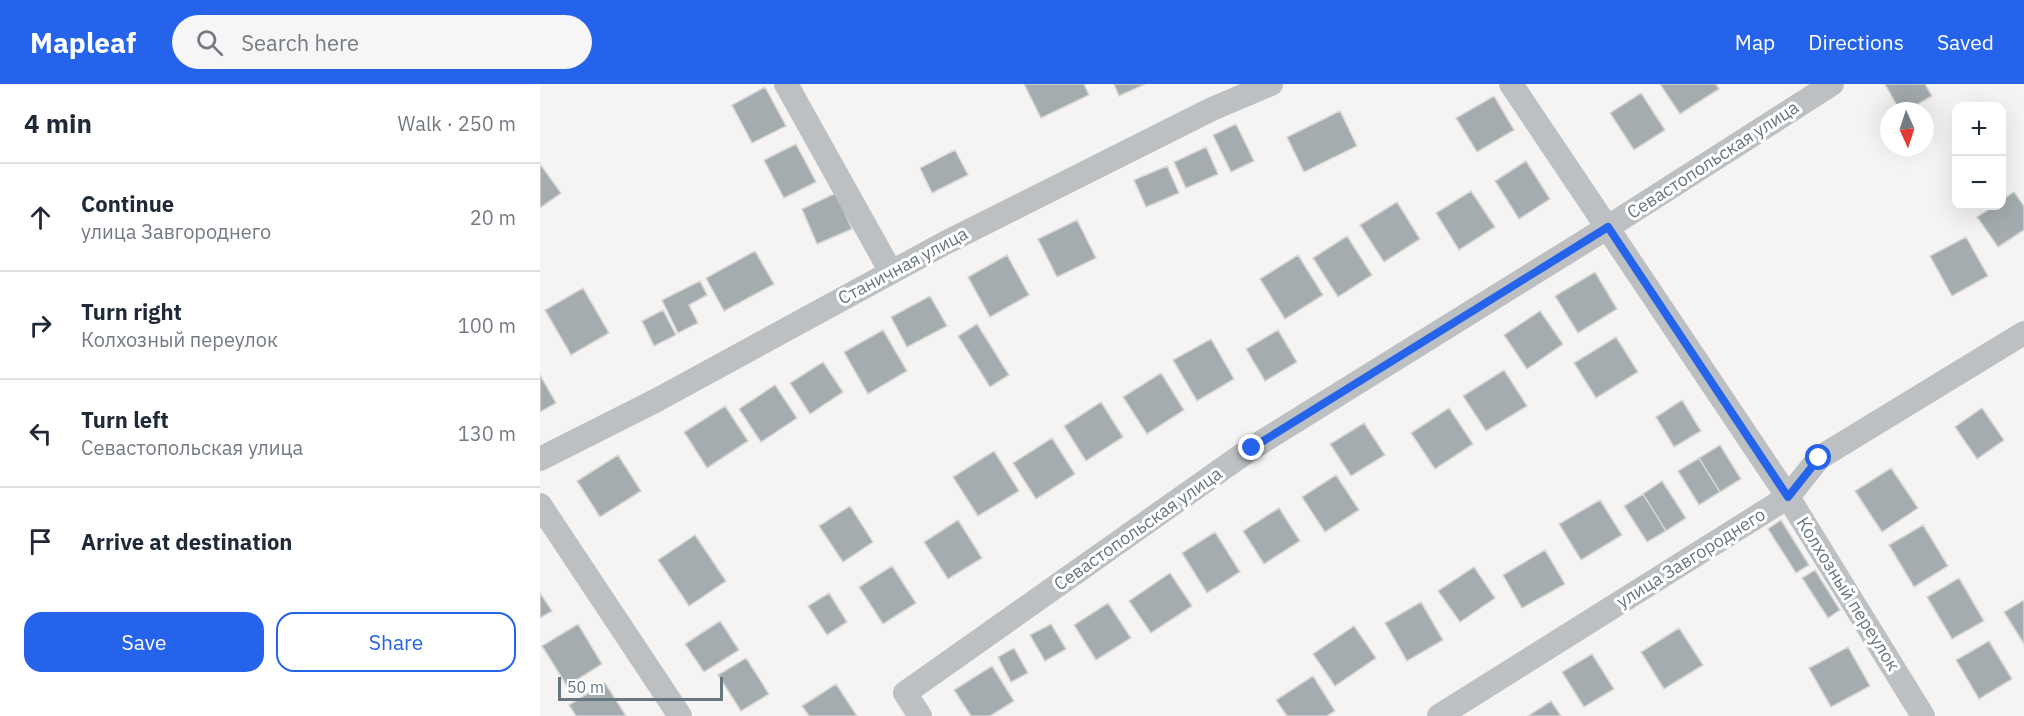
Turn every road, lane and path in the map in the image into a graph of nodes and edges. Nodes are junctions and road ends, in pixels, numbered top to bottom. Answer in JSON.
{"nodes":[{"id":1,"x":786,"y":84,"type":"edge"},
{"id":2,"x":1271,"y":84,"type":"edge"},
{"id":3,"x":1511,"y":84,"type":"edge"},
{"id":4,"x":1832,"y":84,"type":"edge"},
{"id":5,"x":1608,"y":227,"type":"junction"},
{"id":6,"x":891,"y":272,"type":"junction"},
{"id":7,"x":2024,"y":333,"type":"edge"},
{"id":8,"x":540,"y":459,"type":"edge"},
{"id":9,"x":1788,"y":497,"type":"junction"},
{"id":10,"x":540,"y":505,"type":"edge"},
{"id":11,"x":680,"y":716,"type":"edge"},
{"id":12,"x":920,"y":716,"type":"edge"},
{"id":13,"x":1439,"y":716,"type":"edge"},
{"id":14,"x":1923,"y":716,"type":"edge"}],
"edges":[{"from":1,"to":6,"type":"street"},
{"from":2,"to":6,"type":"street","name":"Станичная улица"},
{"from":3,"to":5,"type":"street","name":"Колхозный переулок"},
{"from":4,"to":5,"type":"street","name":"Севастопольская улица"},
{"from":5,"to":9,"type":"street","name":"Колхозный переулок"},
{"from":5,"to":12,"type":"street","name":"Севастопольская улица"},
{"from":6,"to":8,"type":"street","name":"Станичная улица"},
{"from":7,"to":9,"type":"street","name":"улица Завгороднего"},
{"from":9,"to":13,"type":"street","name":"улица Завгороднего"},
{"from":9,"to":14,"type":"street","name":"Колхозный переулок"},
{"from":10,"to":11,"type":"street"}]}
